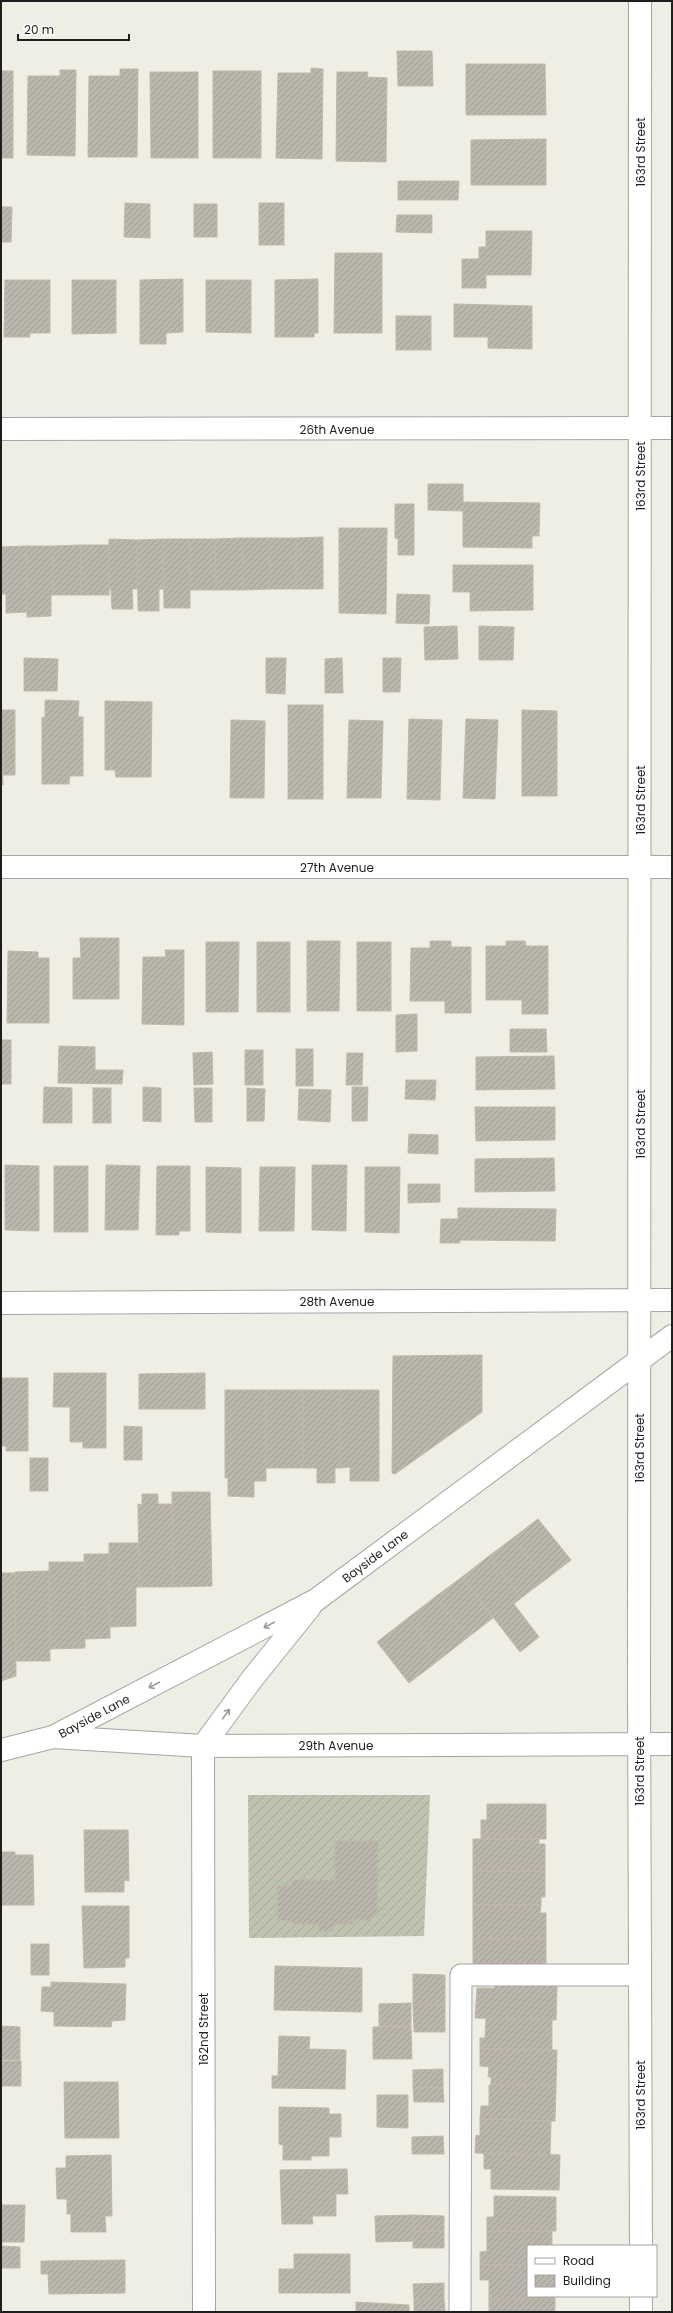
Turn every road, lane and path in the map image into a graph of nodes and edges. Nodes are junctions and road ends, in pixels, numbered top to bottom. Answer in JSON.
{"nodes":[{"id":1,"x":640,"y":1,"type":"edge"},
{"id":2,"x":640,"y":428,"type":"junction"},
{"id":3,"x":672,"y":428,"type":"edge"},
{"id":4,"x":1,"y":429,"type":"edge"},
{"id":5,"x":672,"y":866,"type":"edge"},
{"id":6,"x":1,"y":867,"type":"edge"},
{"id":7,"x":640,"y":867,"type":"junction"},
{"id":8,"x":640,"y":1300,"type":"junction"},
{"id":9,"x":672,"y":1300,"type":"edge"},
{"id":10,"x":1,"y":1303,"type":"edge"},
{"id":11,"x":672,"y":1336,"type":"edge"},
{"id":12,"x":639,"y":1360,"type":"junction"},
{"id":13,"x":316,"y":1600,"type":"junction"},
{"id":14,"x":53,"y":1737,"type":"junction"},
{"id":15,"x":639,"y":1744,"type":"junction"},
{"id":16,"x":672,"y":1744,"type":"edge"},
{"id":17,"x":203,"y":1746,"type":"junction"},
{"id":18,"x":1,"y":1750,"type":"edge"},
{"id":19,"x":640,"y":1975,"type":"junction"},
{"id":20,"x":641,"y":2245,"type":"edge"},
{"id":21,"x":641,"y":2297,"type":"edge"},
{"id":22,"x":204,"y":2312,"type":"edge"},
{"id":23,"x":460,"y":2312,"type":"edge"},
{"id":24,"x":642,"y":2312,"type":"edge"}],
"edges":[{"from":1,"to":2,"type":"street","name":"163rd Street"},
{"from":2,"to":3,"type":"street","name":"26th Avenue"},
{"from":2,"to":4,"type":"street","name":"26th Avenue"},
{"from":2,"to":7,"type":"street","name":"163rd Street"},
{"from":5,"to":7,"type":"street","name":"27th Avenue"},
{"from":6,"to":7,"type":"street","name":"27th Avenue"},
{"from":7,"to":8,"type":"street","name":"163rd Street"},
{"from":8,"to":9,"type":"street","name":"28th Avenue"},
{"from":8,"to":10,"type":"street","name":"28th Avenue"},
{"from":8,"to":12,"type":"street","name":"163rd Street"},
{"from":11,"to":12,"type":"street","name":"Bayside Lane"},
{"from":12,"to":13,"type":"street","name":"Bayside Lane"},
{"from":12,"to":15,"type":"street","name":"163rd Street"},
{"from":13,"to":14,"type":"street","name":"Bayside Lane","one_way":true},
{"from":17,"to":13,"type":"street","one_way":true},
{"from":14,"to":17,"type":"street","name":"29th Avenue"},
{"from":14,"to":18,"type":"street","name":"29th Avenue"},
{"from":15,"to":16,"type":"street","name":"29th Avenue"},
{"from":15,"to":17,"type":"street","name":"29th Avenue"},
{"from":15,"to":19,"type":"street","name":"163rd Street"},
{"from":17,"to":22,"type":"street","name":"162nd Street"},
{"from":19,"to":20,"type":"street","name":"163rd Street"},
{"from":19,"to":23,"type":"lane"},
{"from":21,"to":24,"type":"street"}]}
